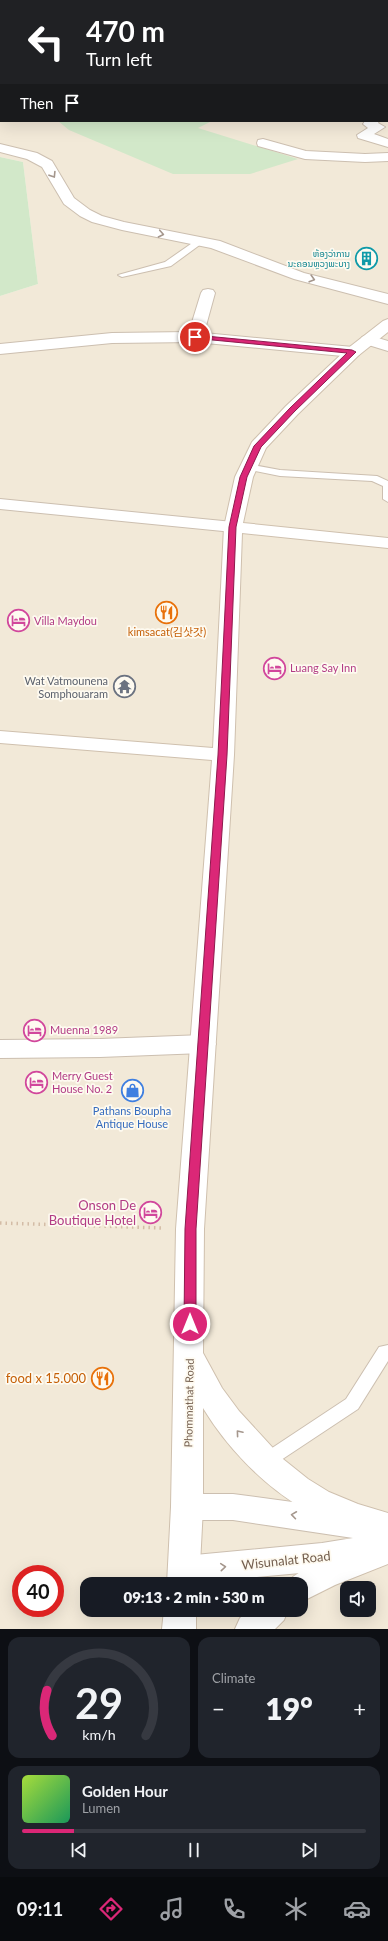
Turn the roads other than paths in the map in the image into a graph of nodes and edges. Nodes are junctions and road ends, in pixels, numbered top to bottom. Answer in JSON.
{"nodes":[{"id":1,"x":372,"y":122,"type":"edge"},
{"id":2,"x":263,"y":143,"type":"dead end"},
{"id":3,"x":388,"y":143,"type":"edge"},
{"id":4,"x":0,"y":148,"type":"edge"},
{"id":5,"x":388,"y":156,"type":"edge"},
{"id":6,"x":201,"y":241,"type":"junction"},
{"id":7,"x":122,"y":275,"type":"dead end"},
{"id":8,"x":208,"y":293,"type":"dead end"},
{"id":9,"x":388,"y":299,"type":"edge"},
{"id":10,"x":388,"y":324,"type":"edge"},
{"id":11,"x":195,"y":337,"type":"junction"},
{"id":12,"x":368,"y":340,"type":"junction"},
{"id":13,"x":388,"y":346,"type":"edge"},
{"id":14,"x":0,"y":349,"type":"edge"},
{"id":15,"x":352,"y":352,"type":"junction"},
{"id":16,"x":248,"y":467,"type":"junction"},
{"id":17,"x":388,"y":499,"type":"edge"},
{"id":18,"x":0,"y":504,"type":"edge"},
{"id":19,"x":233,"y":527,"type":"junction"},
{"id":20,"x":388,"y":543,"type":"edge"},
{"id":21,"x":0,"y":737,"type":"edge"},
{"id":22,"x":223,"y":755,"type":"junction"},
{"id":23,"x":203,"y":1044,"type":"junction"},
{"id":24,"x":0,"y":1049,"type":"edge"},
{"id":25,"x":388,"y":1351,"type":"edge"},
{"id":26,"x":190,"y":1355,"type":"junction"},
{"id":27,"x":266,"y":1461,"type":"junction"},
{"id":28,"x":187,"y":1507,"type":"junction"},
{"id":29,"x":388,"y":1528,"type":"edge"},
{"id":30,"x":388,"y":1546,"type":"edge"},
{"id":31,"x":388,"y":1550,"type":"edge"},
{"id":32,"x":183,"y":1577,"type":"edge"},
{"id":33,"x":308,"y":1584,"type":"edge"},
{"id":34,"x":180,"y":1617,"type":"edge"},
{"id":35,"x":265,"y":1617,"type":"edge"},
{"id":36,"x":179,"y":1629,"type":"edge"},
{"id":37,"x":252,"y":1629,"type":"edge"}],
"edges":[{"from":1,"to":3,"type":"street"},
{"from":2,"to":5,"type":"street"},
{"from":4,"to":6,"type":"street","one_way":true},
{"from":6,"to":7,"type":"lane"},
{"from":6,"to":9,"type":"street","one_way":true},
{"from":8,"to":11,"type":"street"},
{"from":10,"to":12,"type":"street","name":"Phommathat Road"},
{"from":11,"to":14,"type":"street"},
{"from":11,"to":15,"type":"street"},
{"from":12,"to":13,"type":"street"},
{"from":12,"to":15,"type":"street","name":"Phommathat Road"},
{"from":15,"to":16,"type":"street","name":"Phommathat Road"},
{"from":16,"to":17,"type":"lane"},
{"from":16,"to":19,"type":"street","name":"Phommathat Road"},
{"from":18,"to":19,"type":"street"},
{"from":19,"to":20,"type":"street"},
{"from":19,"to":22,"type":"street","name":"Phommathat Road"},
{"from":21,"to":22,"type":"street"},
{"from":22,"to":23,"type":"street","name":"Phommathat Road"},
{"from":23,"to":24,"type":"street"},
{"from":23,"to":26,"type":"street","name":"Phommathat Road"},
{"from":25,"to":27,"type":"lane"},
{"from":27,"to":26,"type":"street","one_way":true},
{"from":26,"to":28,"type":"street","name":"Phommathat Road"},
{"from":27,"to":29,"type":"street"},
{"from":29,"to":28,"type":"street","one_way":true},
{"from":28,"to":32,"type":"street","name":"Phommathat Road"},
{"from":32,"to":30,"type":"street","name":"Wisunalat Road","one_way":true},
{"from":31,"to":33,"type":"street"},
{"from":34,"to":36,"type":"street"},
{"from":35,"to":37,"type":"street"}]}
